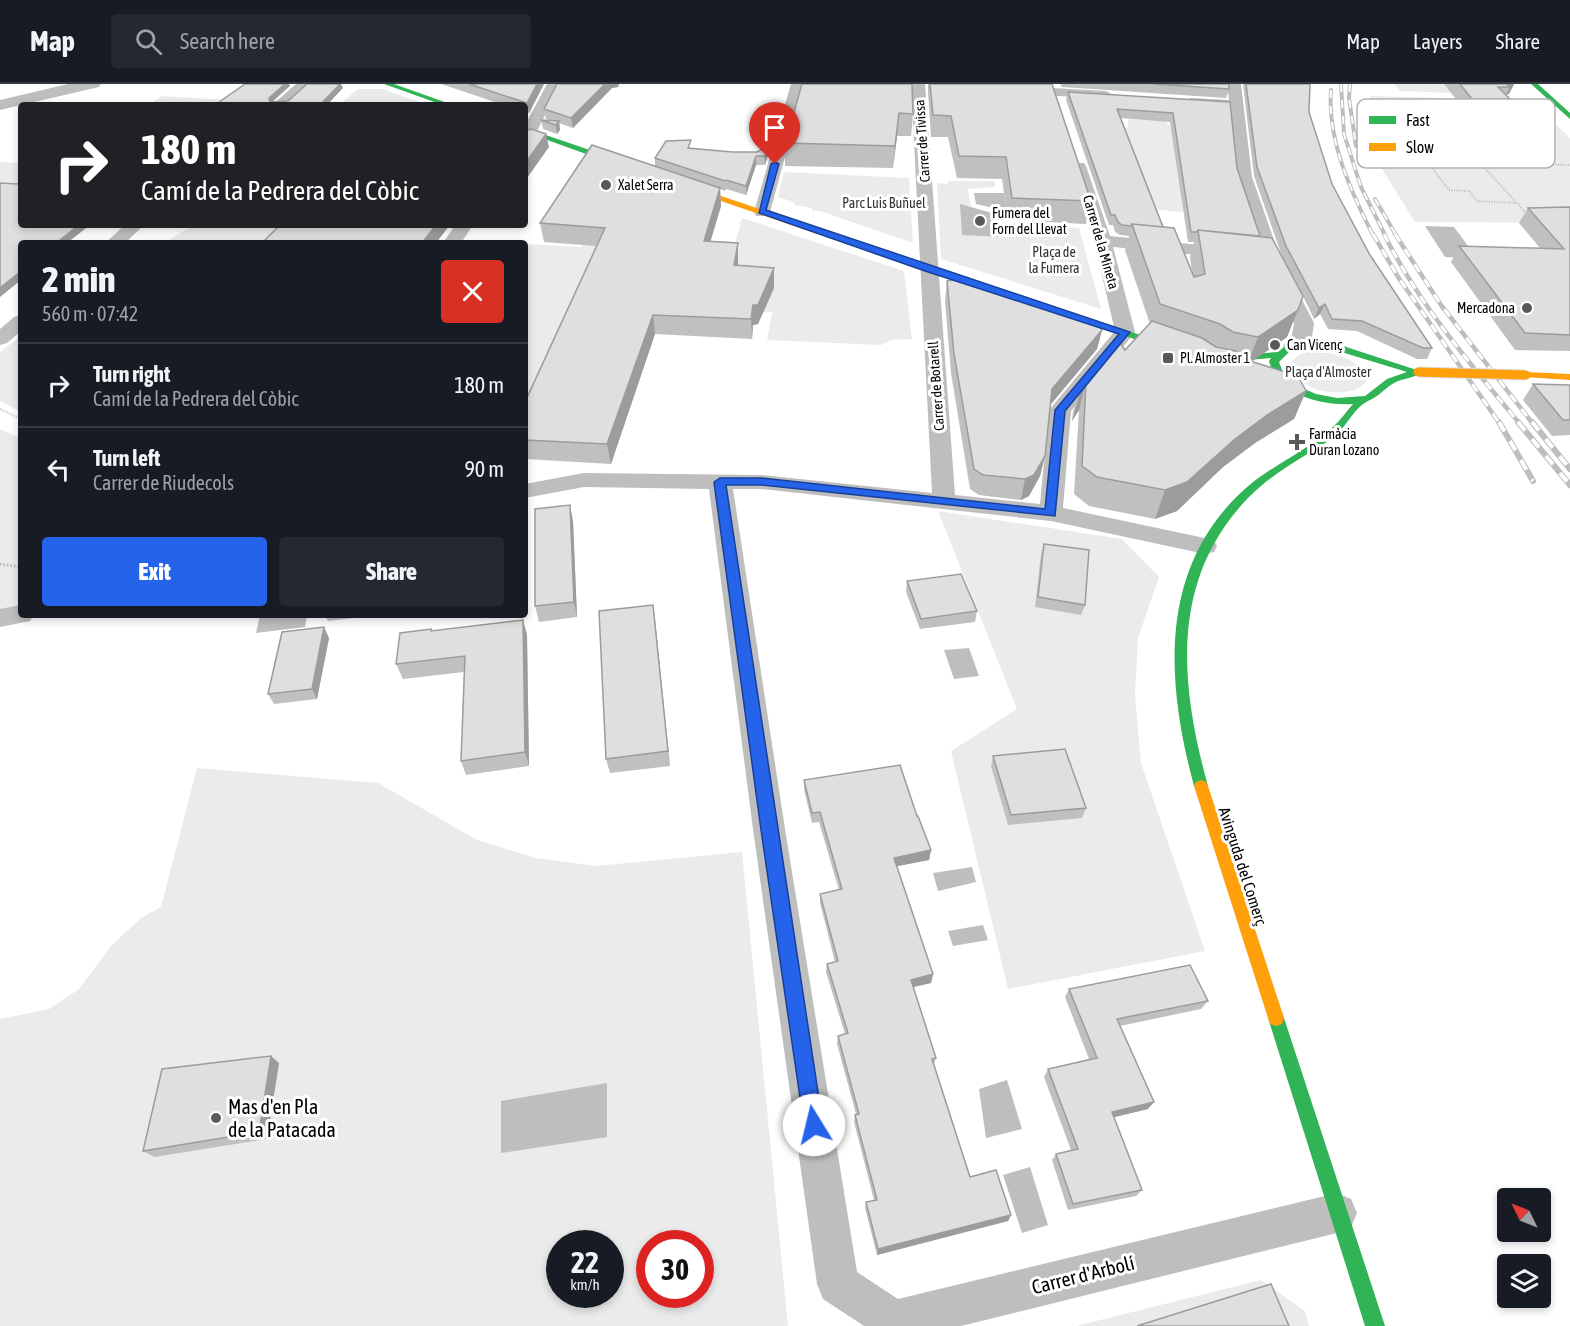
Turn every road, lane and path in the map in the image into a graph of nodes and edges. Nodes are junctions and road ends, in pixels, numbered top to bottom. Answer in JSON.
{"nodes":[{"id":1,"x":387,"y":84,"type":"edge"},
{"id":2,"x":554,"y":84,"type":"edge"},
{"id":3,"x":798,"y":84,"type":"edge"},
{"id":4,"x":918,"y":84,"type":"edge"},
{"id":5,"x":1234,"y":84,"type":"edge"},
{"id":6,"x":1534,"y":84,"type":"edge"},
{"id":7,"x":1551,"y":84,"type":"edge"},
{"id":8,"x":88,"y":85,"type":"edge"},
{"id":9,"x":304,"y":85,"type":"edge"},
{"id":10,"x":930,"y":85,"type":"edge"},
{"id":11,"x":997,"y":88,"type":"edge"},
{"id":12,"x":1052,"y":88,"type":"edge"},
{"id":13,"x":1125,"y":97,"type":"edge"},
{"id":14,"x":1550,"y":99,"type":"edge"},
{"id":15,"x":1180,"y":101,"type":"edge"},
{"id":16,"x":1570,"y":101,"type":"edge"},
{"id":17,"x":0,"y":102,"type":"edge"},
{"id":18,"x":283,"y":102,"type":"edge"},
{"id":19,"x":441,"y":102,"type":"edge"},
{"id":20,"x":1555,"y":103,"type":"edge"},
{"id":21,"x":1236,"y":105,"type":"junction"},
{"id":22,"x":0,"y":106,"type":"edge"},
{"id":23,"x":1060,"y":113,"type":"edge"},
{"id":24,"x":1570,"y":117,"type":"edge"},
{"id":25,"x":528,"y":132,"type":"edge"},
{"id":26,"x":528,"y":134,"type":"edge"},
{"id":27,"x":1071,"y":145,"type":"edge"},
{"id":28,"x":1555,"y":165,"type":"edge"},
{"id":29,"x":1570,"y":165,"type":"edge"},
{"id":30,"x":1433,"y":168,"type":"edge"},
{"id":31,"x":1484,"y":168,"type":"edge"},
{"id":32,"x":640,"y":170,"type":"edge"},
{"id":33,"x":662,"y":178,"type":"edge"},
{"id":34,"x":1516,"y":203,"type":"junction"},
{"id":35,"x":762,"y":212,"type":"junction"},
{"id":36,"x":1536,"y":214,"type":"edge"},
{"id":37,"x":132,"y":228,"type":"edge"},
{"id":38,"x":462,"y":228,"type":"edge"},
{"id":39,"x":118,"y":240,"type":"edge"},
{"id":40,"x":454,"y":240,"type":"dead end"},
{"id":41,"x":1103,"y":241,"type":"junction"},
{"id":42,"x":1271,"y":257,"type":"junction"},
{"id":43,"x":928,"y":269,"type":"junction"},
{"id":44,"x":1304,"y":323,"type":"junction"},
{"id":45,"x":18,"y":324,"type":"edge"},
{"id":46,"x":1125,"y":332,"type":"junction"},
{"id":47,"x":0,"y":339,"type":"edge"},
{"id":48,"x":1340,"y":348,"type":"junction"},
{"id":49,"x":1285,"y":350,"type":"junction"},
{"id":50,"x":1191,"y":355,"type":"edge"},
{"id":51,"x":1362,"y":357,"type":"junction"},
{"id":52,"x":1234,"y":372,"type":"edge"},
{"id":53,"x":1418,"y":372,"type":"junction"},
{"id":54,"x":1570,"y":377,"type":"edge"},
{"id":55,"x":1267,"y":378,"type":"edge"},
{"id":56,"x":1285,"y":381,"type":"junction"},
{"id":57,"x":1384,"y":385,"type":"junction"},
{"id":58,"x":1304,"y":393,"type":"junction"},
{"id":59,"x":1364,"y":399,"type":"junction"},
{"id":60,"x":0,"y":409,"type":"edge"},
{"id":61,"x":1320,"y":413,"type":"dead end"},
{"id":62,"x":18,"y":418,"type":"edge"},
{"id":63,"x":1321,"y":428,"type":"dead end"},
{"id":64,"x":1308,"y":448,"type":"junction"},
{"id":65,"x":720,"y":482,"type":"junction"},
{"id":66,"x":528,"y":490,"type":"edge"},
{"id":67,"x":944,"y":502,"type":"junction"},
{"id":68,"x":1051,"y":513,"type":"junction"},
{"id":69,"x":1205,"y":546,"type":"junction"},
{"id":70,"x":0,"y":564,"type":"edge"},
{"id":71,"x":18,"y":567,"type":"edge"},
{"id":72,"x":18,"y":615,"type":"edge"},
{"id":73,"x":0,"y":618,"type":"edge"},
{"id":74,"x":1337,"y":1213,"type":"junction"},
{"id":75,"x":1375,"y":1326,"type":"edge"}],
"edges":[{"from":1,"to":19,"type":"main road"},
{"from":2,"to":25,"type":"street"},
{"from":3,"to":35,"type":"street"},
{"from":4,"to":10,"type":"street"},
{"from":4,"to":43,"type":"street","name":"Carrer de Tivissa"},
{"from":5,"to":21,"type":"street"},
{"from":6,"to":14,"type":"main road"},
{"from":7,"to":16,"type":"main road"},
{"from":8,"to":17,"type":"lane"},
{"from":8,"to":22,"type":"street"},
{"from":9,"to":18,"type":"street"},
{"from":11,"to":12,"type":"street"},
{"from":12,"to":13,"type":"street"},
{"from":12,"to":23,"type":"street"},
{"from":15,"to":21,"type":"street"},
{"from":20,"to":24,"type":"main road"},
{"from":21,"to":42,"type":"street"},
{"from":26,"to":32,"type":"main road"},
{"from":27,"to":41,"type":"street","name":"Carrer de la Mineta"},
{"from":28,"to":29,"type":"path"},
{"from":30,"to":34,"type":"path"},
{"from":31,"to":34,"type":"path"},
{"from":33,"to":35,"type":"main road"},
{"from":34,"to":36,"type":"path"},
{"from":35,"to":43,"type":"main road"},
{"from":37,"to":39,"type":"street"},
{"from":38,"to":40,"type":"street"},
{"from":41,"to":42,"type":"street"},
{"from":41,"to":46,"type":"street","name":"Carrer de la Mineta"},
{"from":42,"to":44,"type":"street"},
{"from":43,"to":46,"type":"main road"},
{"from":43,"to":67,"type":"street","name":"Carrer de Botarell"},
{"from":44,"to":48,"type":"street"},
{"from":44,"to":49,"type":"street"},
{"from":45,"to":47,"type":"street"},
{"from":46,"to":50,"type":"main road"},
{"from":46,"to":68,"type":"street"},
{"from":48,"to":49,"type":"main road"},
{"from":48,"to":51,"type":"main road"},
{"from":49,"to":52,"type":"main road"},
{"from":49,"to":56,"type":"main road"},
{"from":51,"to":53,"type":"main road"},
{"from":51,"to":57,"type":"main road"},
{"from":53,"to":54,"type":"main road","bridge":true},
{"from":53,"to":57,"type":"main road","name":"Avinguda del Comerç"},
{"from":55,"to":56,"type":"main road"},
{"from":56,"to":58,"type":"main road"},
{"from":57,"to":59,"type":"main road","name":"Avinguda del Comerç"},
{"from":58,"to":59,"type":"main road"},
{"from":58,"to":61,"type":"main road"},
{"from":59,"to":64,"type":"main road","name":"Avinguda del Comerç"},
{"from":60,"to":62,"type":"path"},
{"from":63,"to":64,"type":"main road","name":"Avinguda del Comerç"},
{"from":64,"to":69,"type":"main road","name":"Avinguda del Comerç"},
{"from":65,"to":66,"type":"street"},
{"from":65,"to":67,"type":"street"},
{"from":65,"to":74,"type":"street","name":"Carrer d'Arbolí"},
{"from":67,"to":68,"type":"street"},
{"from":68,"to":69,"type":"street"},
{"from":69,"to":74,"type":"main road","name":"Avinguda del Comerç"},
{"from":70,"to":71,"type":"path"},
{"from":72,"to":73,"type":"street"},
{"from":74,"to":75,"type":"main road","name":"Avinguda del Comerç"}]}
